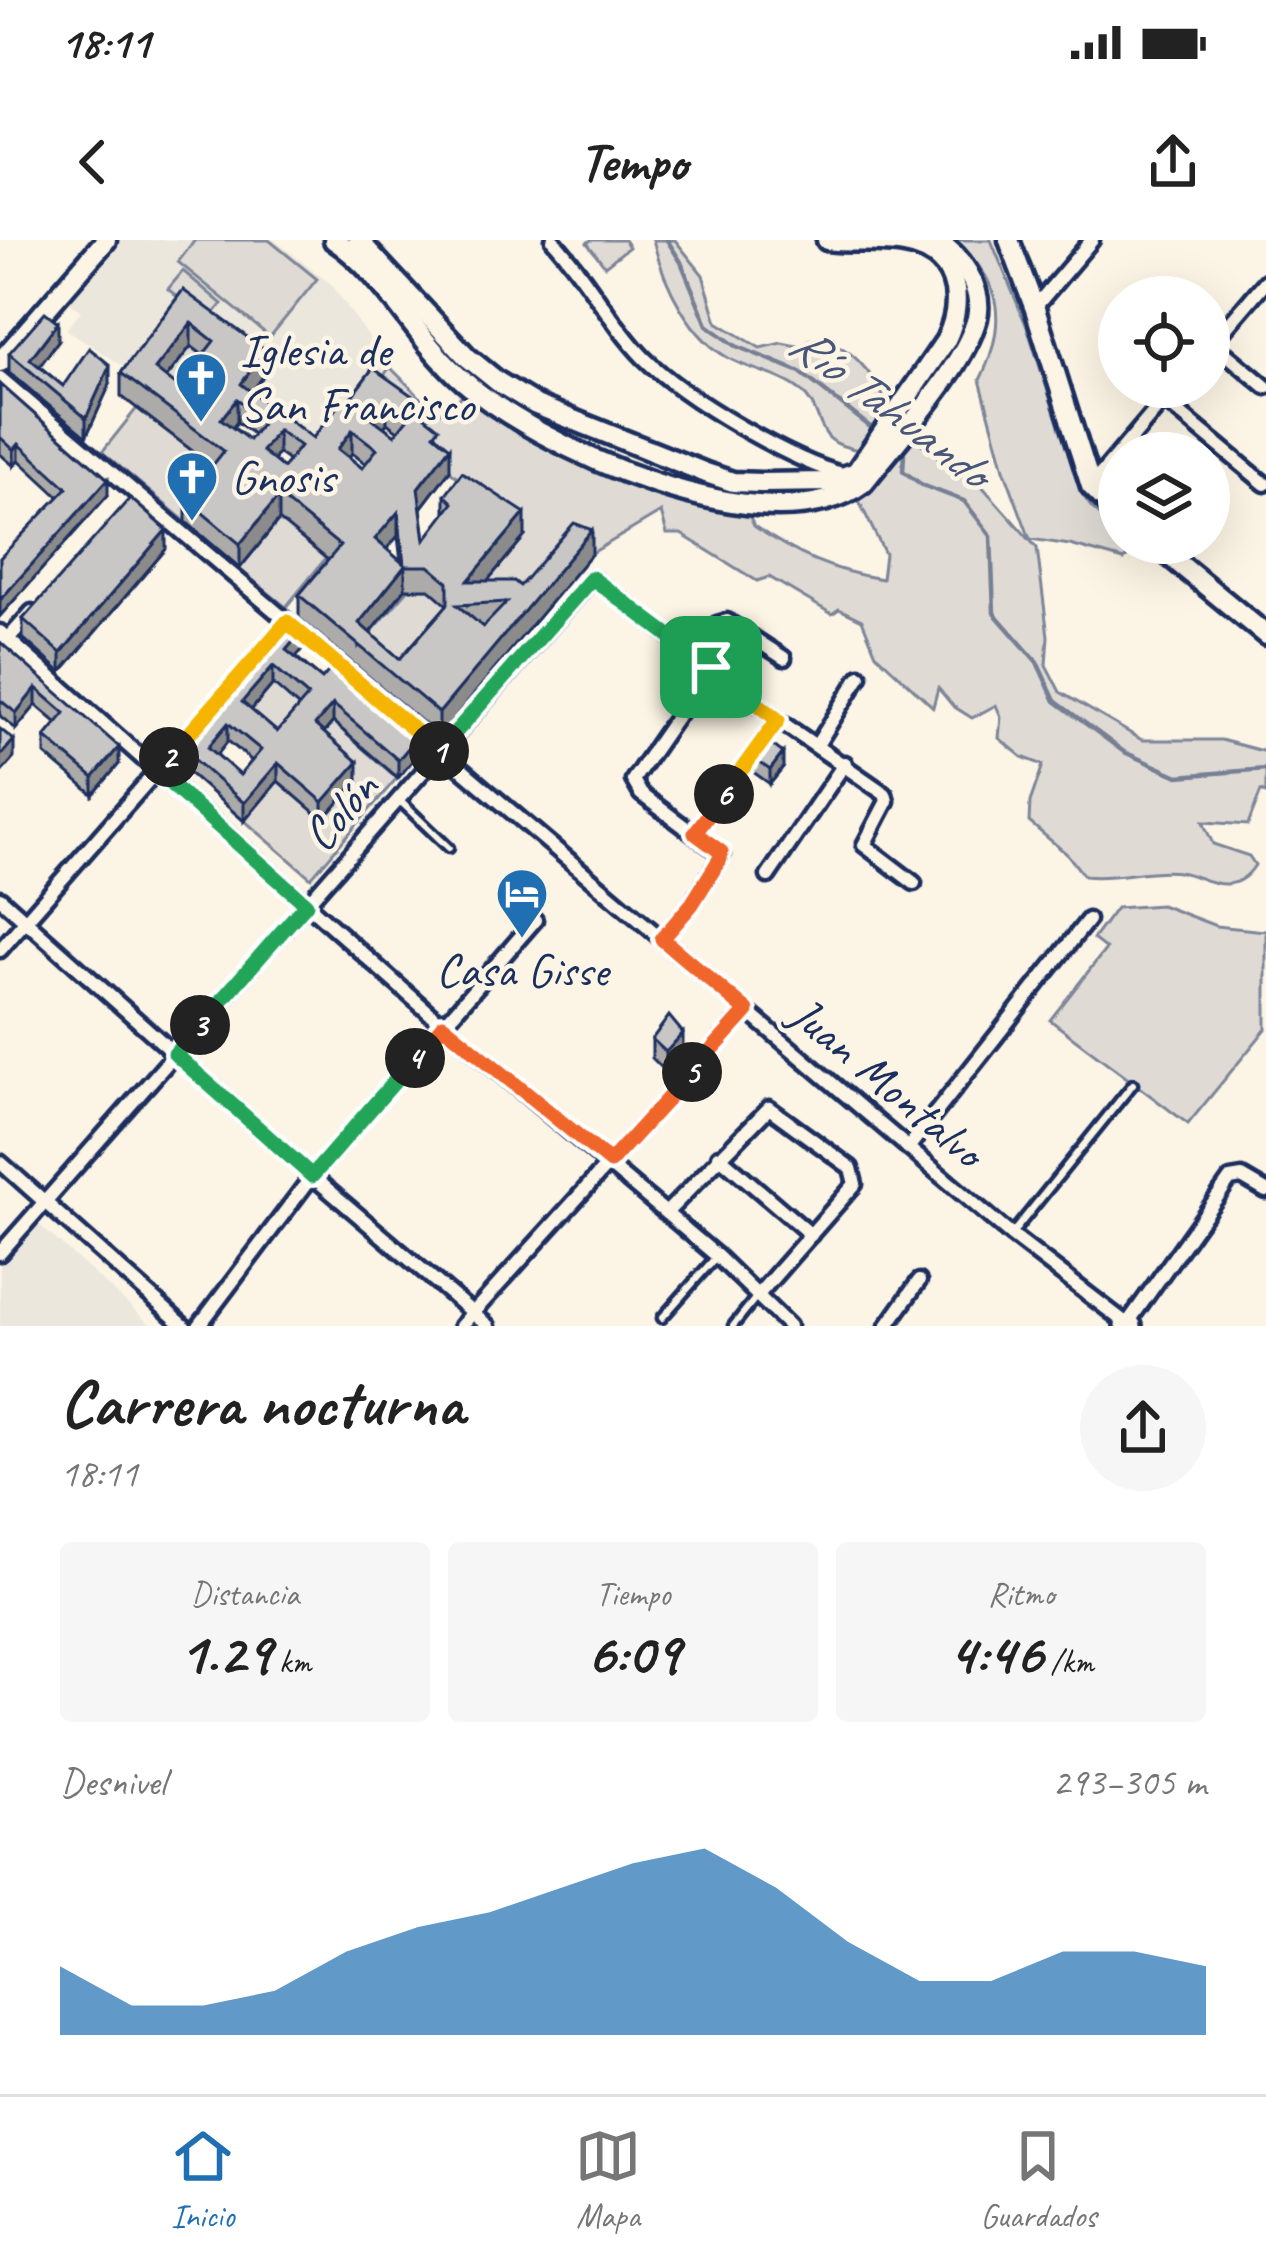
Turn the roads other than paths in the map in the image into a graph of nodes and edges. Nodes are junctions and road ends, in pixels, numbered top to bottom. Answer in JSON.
{"nodes":[{"id":1,"x":106,"y":240,"type":"edge"},
{"id":2,"x":334,"y":240,"type":"edge"},
{"id":3,"x":358,"y":240,"type":"edge"},
{"id":4,"x":554,"y":240,"type":"edge"},
{"id":5,"x":827,"y":240,"type":"edge"},
{"id":6,"x":934,"y":240,"type":"edge"},
{"id":7,"x":1009,"y":240,"type":"edge"},
{"id":8,"x":1092,"y":240,"type":"edge"},
{"id":9,"x":1264,"y":286,"type":"edge"},
{"id":10,"x":1035,"y":308,"type":"junction"},
{"id":11,"x":1230,"y":324,"type":"edge"},
{"id":12,"x":1230,"y":360,"type":"edge"},
{"id":13,"x":0,"y":362,"type":"edge"},
{"id":14,"x":0,"y":378,"type":"edge"},
{"id":15,"x":1266,"y":387,"type":"edge"},
{"id":16,"x":1158,"y":408,"type":"edge"},
{"id":17,"x":1175,"y":408,"type":"edge"},
{"id":18,"x":898,"y":426,"type":"junction"},
{"id":19,"x":825,"y":475,"type":"junction"},
{"id":20,"x":856,"y":477,"type":"junction"},
{"id":21,"x":1265,"y":484,"type":"edge"},
{"id":22,"x":1091,"y":485,"type":"junction"},
{"id":23,"x":1098,"y":492,"type":"edge"},
{"id":24,"x":137,"y":494,"type":"junction"},
{"id":25,"x":123,"y":511,"type":"edge"},
{"id":26,"x":1180,"y":564,"type":"edge"},
{"id":27,"x":300,"y":605,"type":"edge"},
{"id":28,"x":36,"y":607,"type":"edge"},
{"id":29,"x":287,"y":622,"type":"junction"},
{"id":30,"x":1266,"y":635,"type":"edge"},
{"id":31,"x":273,"y":638,"type":"edge"},
{"id":32,"x":2,"y":640,"type":"edge"},
{"id":33,"x":694,"y":653,"type":"junction"},
{"id":34,"x":784,"y":658,"type":"dead end"},
{"id":35,"x":711,"y":667,"type":"junction"},
{"id":36,"x":860,"y":676,"type":"dead end"},
{"id":37,"x":364,"y":687,"type":"edge"},
{"id":38,"x":395,"y":713,"type":"edge"},
{"id":39,"x":778,"y":720,"type":"junction"},
{"id":40,"x":200,"y":722,"type":"edge"},
{"id":41,"x":817,"y":745,"type":"junction"},
{"id":42,"x":440,"y":752,"type":"junction"},
{"id":43,"x":844,"y":763,"type":"junction"},
{"id":44,"x":156,"y":771,"type":"junction"},
{"id":45,"x":398,"y":799,"type":"junction"},
{"id":46,"x":695,"y":833,"type":"junction"},
{"id":47,"x":449,"y":848,"type":"dead end"},
{"id":48,"x":768,"y":877,"type":"dead end"},
{"id":49,"x":914,"y":883,"type":"dead end"},
{"id":50,"x":0,"y":898,"type":"edge"},
{"id":51,"x":306,"y":904,"type":"junction"},
{"id":52,"x":535,"y":920,"type":"dead end"},
{"id":53,"x":1088,"y":920,"type":"dead end"},
{"id":54,"x":26,"y":921,"type":"junction"},
{"id":55,"x":662,"y":939,"type":"junction"},
{"id":56,"x":0,"y":950,"type":"edge"},
{"id":57,"x":747,"y":1011,"type":"junction"},
{"id":58,"x":443,"y":1025,"type":"junction"},
{"id":59,"x":175,"y":1054,"type":"junction"},
{"id":60,"x":1133,"y":1084,"type":"dead end"},
{"id":61,"x":908,"y":1148,"type":"junction"},
{"id":62,"x":719,"y":1156,"type":"junction"},
{"id":63,"x":0,"y":1162,"type":"edge"},
{"id":64,"x":610,"y":1162,"type":"junction"},
{"id":65,"x":312,"y":1176,"type":"junction"},
{"id":66,"x":1266,"y":1191,"type":"edge"},
{"id":67,"x":45,"y":1202,"type":"junction"},
{"id":68,"x":666,"y":1213,"type":"junction"},
{"id":69,"x":811,"y":1235,"type":"junction"},
{"id":70,"x":1011,"y":1235,"type":"junction"},
{"id":71,"x":0,"y":1253,"type":"edge"},
{"id":72,"x":717,"y":1256,"type":"junction"},
{"id":73,"x":919,"y":1282,"type":"dead end"},
{"id":74,"x":758,"y":1296,"type":"junction"},
{"id":75,"x":473,"y":1312,"type":"junction"},
{"id":76,"x":662,"y":1318,"type":"dead end"},
{"id":77,"x":1128,"y":1325,"type":"edge"},
{"id":78,"x":184,"y":1326,"type":"edge"},
{"id":79,"x":199,"y":1326,"type":"edge"},
{"id":80,"x":461,"y":1326,"type":"edge"},
{"id":81,"x":488,"y":1326,"type":"edge"},
{"id":82,"x":733,"y":1326,"type":"edge"},
{"id":83,"x":789,"y":1326,"type":"edge"},
{"id":84,"x":887,"y":1326,"type":"edge"}],
"edges":[{"from":1,"to":13,"type":"main road"},
{"from":2,"to":20,"type":"main road"},
{"from":3,"to":19,"type":"main road"},
{"from":4,"to":19,"type":"street"},
{"from":5,"to":18,"type":"main road"},
{"from":6,"to":18,"type":"main road"},
{"from":7,"to":10,"type":"main road"},
{"from":8,"to":10,"type":"street"},
{"from":9,"to":11,"type":"street"},
{"from":10,"to":22,"type":"main road"},
{"from":12,"to":15,"type":"street"},
{"from":14,"to":24,"type":"street"},
{"from":16,"to":22,"type":"street"},
{"from":17,"to":21,"type":"street"},
{"from":18,"to":20,"type":"main road"},
{"from":19,"to":20,"type":"main road"},
{"from":22,"to":23,"type":"main road"},
{"from":24,"to":25,"type":"street"},
{"from":24,"to":29,"type":"street"},
{"from":26,"to":30,"type":"main road"},
{"from":27,"to":29,"type":"lane"},
{"from":28,"to":32,"type":"street"},
{"from":29,"to":31,"type":"street"},
{"from":29,"to":37,"type":"street"},
{"from":32,"to":44,"type":"street"},
{"from":33,"to":34,"type":"street"},
{"from":33,"to":35,"type":"street"},
{"from":33,"to":42,"type":"street","name":"Colón"},
{"from":35,"to":39,"type":"street"},
{"from":35,"to":46,"type":"street"},
{"from":36,"to":41,"type":"street"},
{"from":38,"to":42,"type":"street","name":"Juan Montalvo"},
{"from":39,"to":41,"type":"street"},
{"from":39,"to":46,"type":"street"},
{"from":40,"to":44,"type":"street"},
{"from":41,"to":43,"type":"street"},
{"from":42,"to":45,"type":"street","name":"Colón"},
{"from":42,"to":55,"type":"street","name":"Juan Montalvo"},
{"from":43,"to":48,"type":"street"},
{"from":43,"to":49,"type":"street"},
{"from":44,"to":51,"type":"street"},
{"from":44,"to":54,"type":"street"},
{"from":45,"to":47,"type":"lane"},
{"from":45,"to":51,"type":"street","name":"Colón"},
{"from":46,"to":55,"type":"street"},
{"from":50,"to":54,"type":"street"},
{"from":51,"to":58,"type":"street"},
{"from":51,"to":59,"type":"street","name":"Colón"},
{"from":52,"to":58,"type":"street"},
{"from":53,"to":61,"type":"street"},
{"from":54,"to":56,"type":"street"},
{"from":54,"to":59,"type":"street"},
{"from":55,"to":57,"type":"street","name":"Juan Montalvo"},
{"from":57,"to":61,"type":"street","name":"Juan Montalvo"},
{"from":57,"to":64,"type":"street"},
{"from":58,"to":64,"type":"street"},
{"from":58,"to":65,"type":"street"},
{"from":59,"to":65,"type":"street"},
{"from":59,"to":67,"type":"street","name":"Colón"},
{"from":60,"to":70,"type":"lane"},
{"from":61,"to":70,"type":"street","name":"Juan Montalvo"},
{"from":62,"to":68,"type":"street"},
{"from":62,"to":69,"type":"street"},
{"from":62,"to":69,"type":"street"},
{"from":63,"to":67,"type":"street"},
{"from":64,"to":68,"type":"street"},
{"from":64,"to":75,"type":"street"},
{"from":65,"to":75,"type":"street"},
{"from":65,"to":79,"type":"street"},
{"from":66,"to":77,"type":"street"},
{"from":67,"to":71,"type":"street","name":"Colón"},
{"from":67,"to":78,"type":"street"},
{"from":68,"to":72,"type":"street"},
{"from":69,"to":74,"type":"street"},
{"from":70,"to":77,"type":"street","name":"Juan Montalvo"},
{"from":72,"to":74,"type":"street"},
{"from":72,"to":76,"type":"lane"},
{"from":73,"to":84,"type":"street"},
{"from":74,"to":82,"type":"lane"},
{"from":74,"to":83,"type":"street"},
{"from":75,"to":80,"type":"street"},
{"from":75,"to":81,"type":"street"}]}
